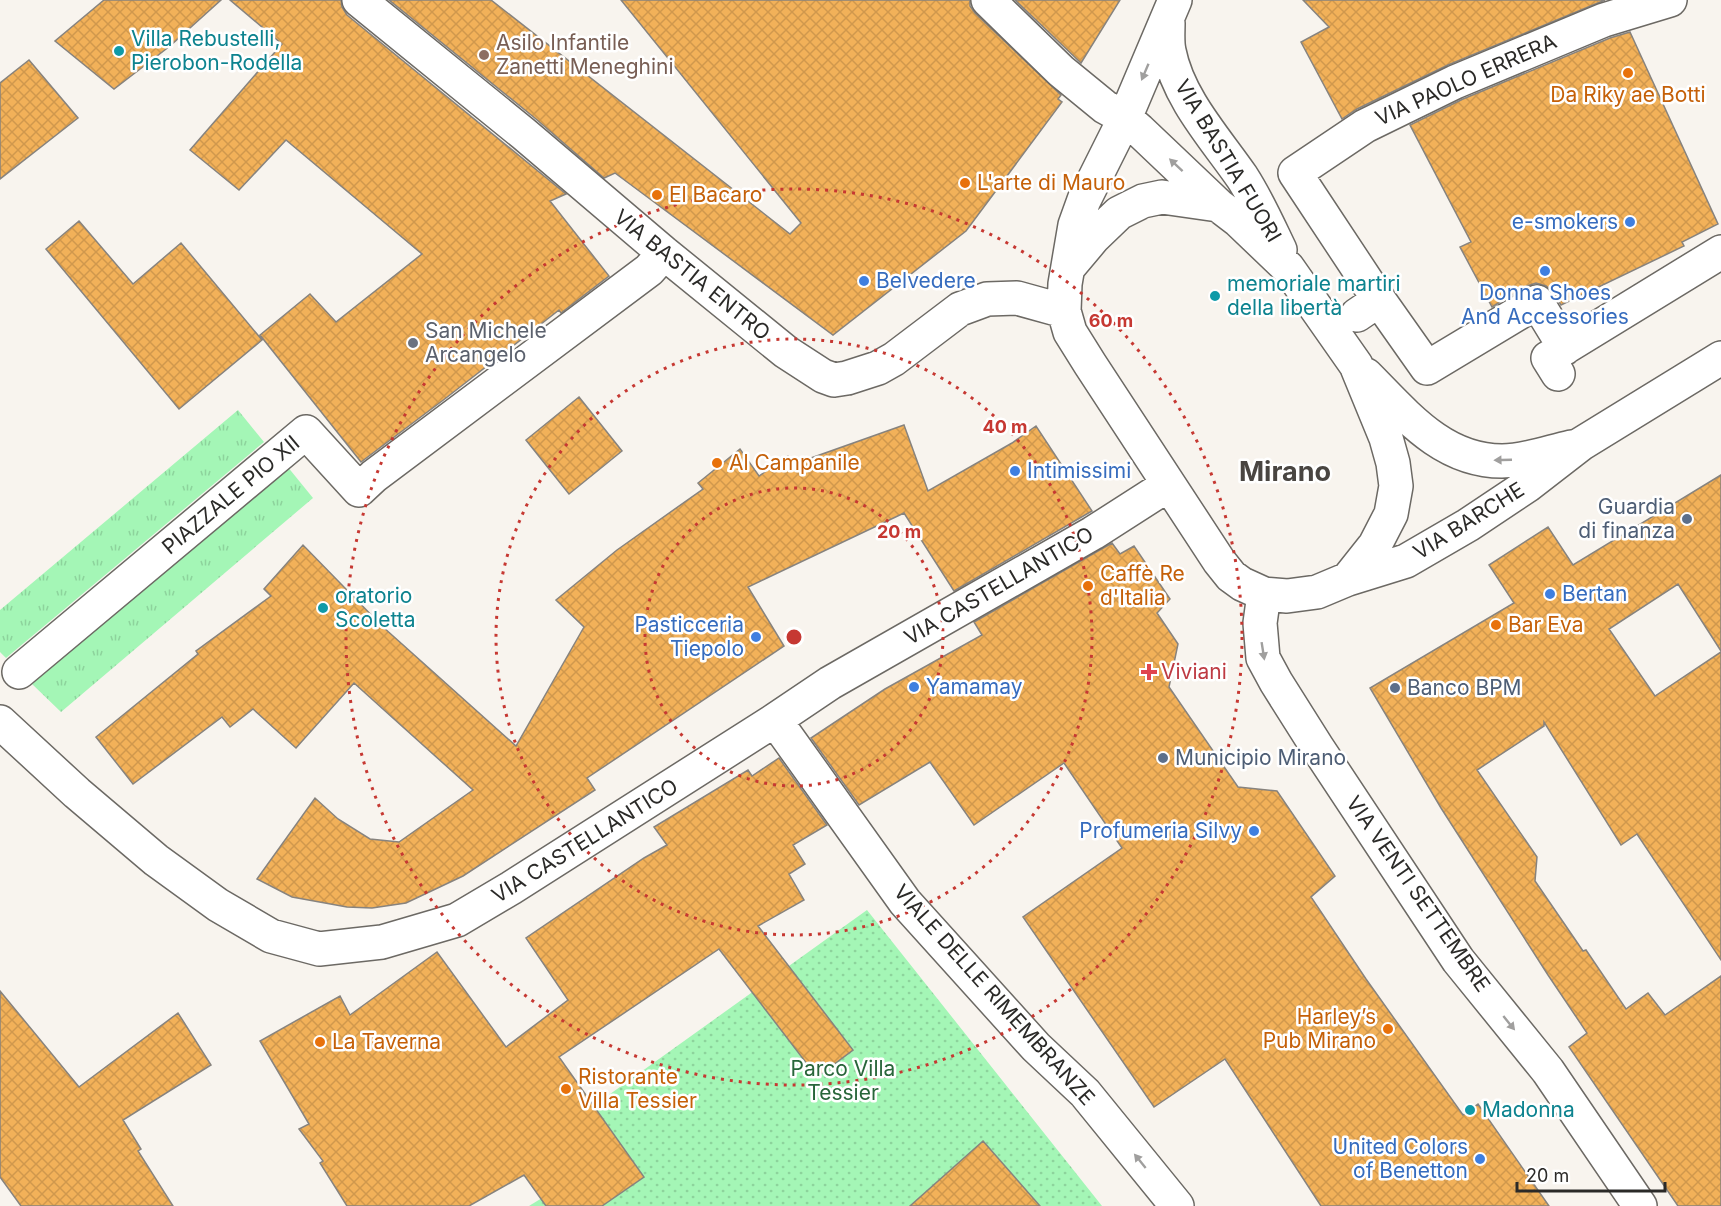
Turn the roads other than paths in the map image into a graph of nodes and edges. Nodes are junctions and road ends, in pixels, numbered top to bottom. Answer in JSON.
{"nodes":[{"id":1,"x":358,"y":0,"type":"edge"},
{"id":2,"x":988,"y":0,"type":"edge"},
{"id":3,"x":1665,"y":1,"type":"edge"},
{"id":4,"x":1171,"y":9,"type":"edge"},
{"id":5,"x":1125,"y":118,"type":"junction"},
{"id":6,"x":1218,"y":205,"type":"junction"},
{"id":7,"x":1721,"y":252,"type":"edge"},
{"id":8,"x":664,"y":253,"type":"junction"},
{"id":9,"x":1068,"y":268,"type":"junction"},
{"id":10,"x":1288,"y":268,"type":"junction"},
{"id":11,"x":1064,"y":311,"type":"junction"},
{"id":12,"x":1721,"y":358,"type":"edge"},
{"id":13,"x":1356,"y":365,"type":"junction"},
{"id":14,"x":1581,"y":444,"type":"junction"},
{"id":15,"x":1168,"y":485,"type":"junction"},
{"id":16,"x":1348,"y":579,"type":"junction"},
{"id":17,"x":1264,"y":594,"type":"junction"},
{"id":18,"x":19,"y":672,"type":"dead end"},
{"id":19,"x":775,"y":720,"type":"junction"},
{"id":20,"x":1,"y":724,"type":"edge"},
{"id":21,"x":1177,"y":1206,"type":"edge"},
{"id":22,"x":1640,"y":1206,"type":"edge"}],
"edges":[{"from":1,"to":8,"type":"street","name":"VIA BASTIA ENTRO"},
{"from":2,"to":5,"type":"street"},
{"from":3,"to":7,"type":"street","name":"VIA PAOLO ERRERA"},
{"from":4,"to":5,"type":"street","name":"VIA BASTIA FUORI","one_way":true},
{"from":4,"to":10,"type":"street","name":"VIA BASTIA FUORI"},
{"from":6,"to":5,"type":"street","name":"VIA BASTIA FUORI","one_way":true},
{"from":5,"to":9,"type":"street","name":"VIA BASTIA FUORI"},
{"from":6,"to":9,"type":"street"},
{"from":6,"to":10,"type":"street","name":"VIA BASTIA FUORI"},
{"from":8,"to":11,"type":"street","name":"VIA BASTIA ENTRO"},
{"from":8,"to":18,"type":"street","name":"PIAZZALE PIO XII"},
{"from":9,"to":11,"type":"street","name":"VIA BASTIA FUORI"},
{"from":10,"to":13,"type":"street"},
{"from":11,"to":15,"type":"street"},
{"from":12,"to":14,"type":"street","name":"VIA BARCHE"},
{"from":14,"to":13,"type":"street","name":"VIA BARCHE","one_way":true},
{"from":13,"to":16,"type":"street"},
{"from":14,"to":16,"type":"street","name":"VIA BARCHE"},
{"from":15,"to":17,"type":"street"},
{"from":15,"to":19,"type":"street","name":"VIA CASTELLANTICO"},
{"from":16,"to":17,"type":"street","name":"VIA BARCHE"},
{"from":17,"to":22,"type":"street","name":"VIA VENTI SETTEMBRE","one_way":true},
{"from":19,"to":20,"type":"street","name":"VIA CASTELLANTICO"},
{"from":21,"to":19,"type":"street","name":"VIALE DELLE RIMEMBRANZE","one_way":true}]}
